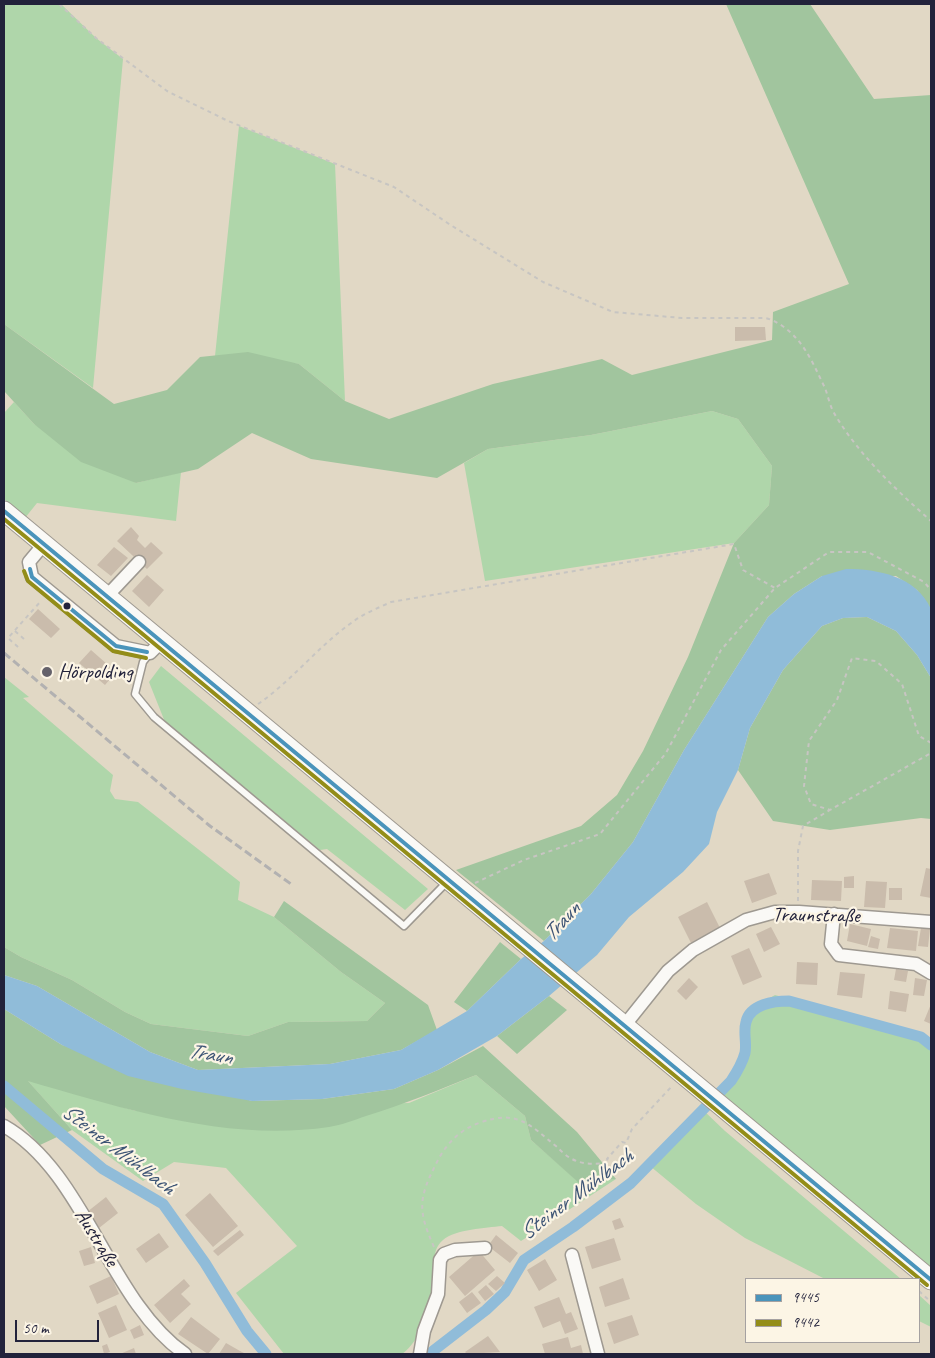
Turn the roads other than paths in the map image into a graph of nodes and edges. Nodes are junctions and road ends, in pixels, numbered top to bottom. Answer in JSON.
{"nodes":[{"id":1,"x":4,"y":511,"type":"edge"},
{"id":2,"x":44,"y":544,"type":"junction"},
{"id":3,"x":138,"y":562,"type":"dead end"},
{"id":4,"x":107,"y":596,"type":"junction"},
{"id":5,"x":156,"y":648,"type":"junction"},
{"id":6,"x":454,"y":885,"type":"junction"},
{"id":7,"x":834,"y":914,"type":"junction"},
{"id":8,"x":931,"y":922,"type":"edge"},
{"id":9,"x":931,"y":973,"type":"edge"},
{"id":10,"x":624,"y":1026,"type":"junction"},
{"id":11,"x":4,"y":1126,"type":"edge"},
{"id":12,"x":485,"y":1248,"type":"dead end"},
{"id":13,"x":572,"y":1255,"type":"dead end"},
{"id":14,"x":931,"y":1280,"type":"edge"},
{"id":15,"x":179,"y":1353,"type":"edge"},
{"id":16,"x":420,"y":1354,"type":"edge"},
{"id":17,"x":598,"y":1354,"type":"edge"}],
"edges":[{"from":1,"to":2,"type":"main road"},
{"from":2,"to":4,"type":"main road"},
{"from":2,"to":5,"type":"street"},
{"from":3,"to":4,"type":"street"},
{"from":4,"to":5,"type":"main road"},
{"from":5,"to":6,"type":"main road"},
{"from":5,"to":6,"type":"lane"},
{"from":6,"to":10,"type":"main road"},
{"from":7,"to":8,"type":"street","name":"Traunstraße"},
{"from":7,"to":9,"type":"street"},
{"from":7,"to":10,"type":"street","name":"Traunstraße"},
{"from":10,"to":14,"type":"main road"},
{"from":11,"to":15,"type":"street","name":"Austraße"},
{"from":12,"to":16,"type":"street"},
{"from":13,"to":17,"type":"street"}]}
